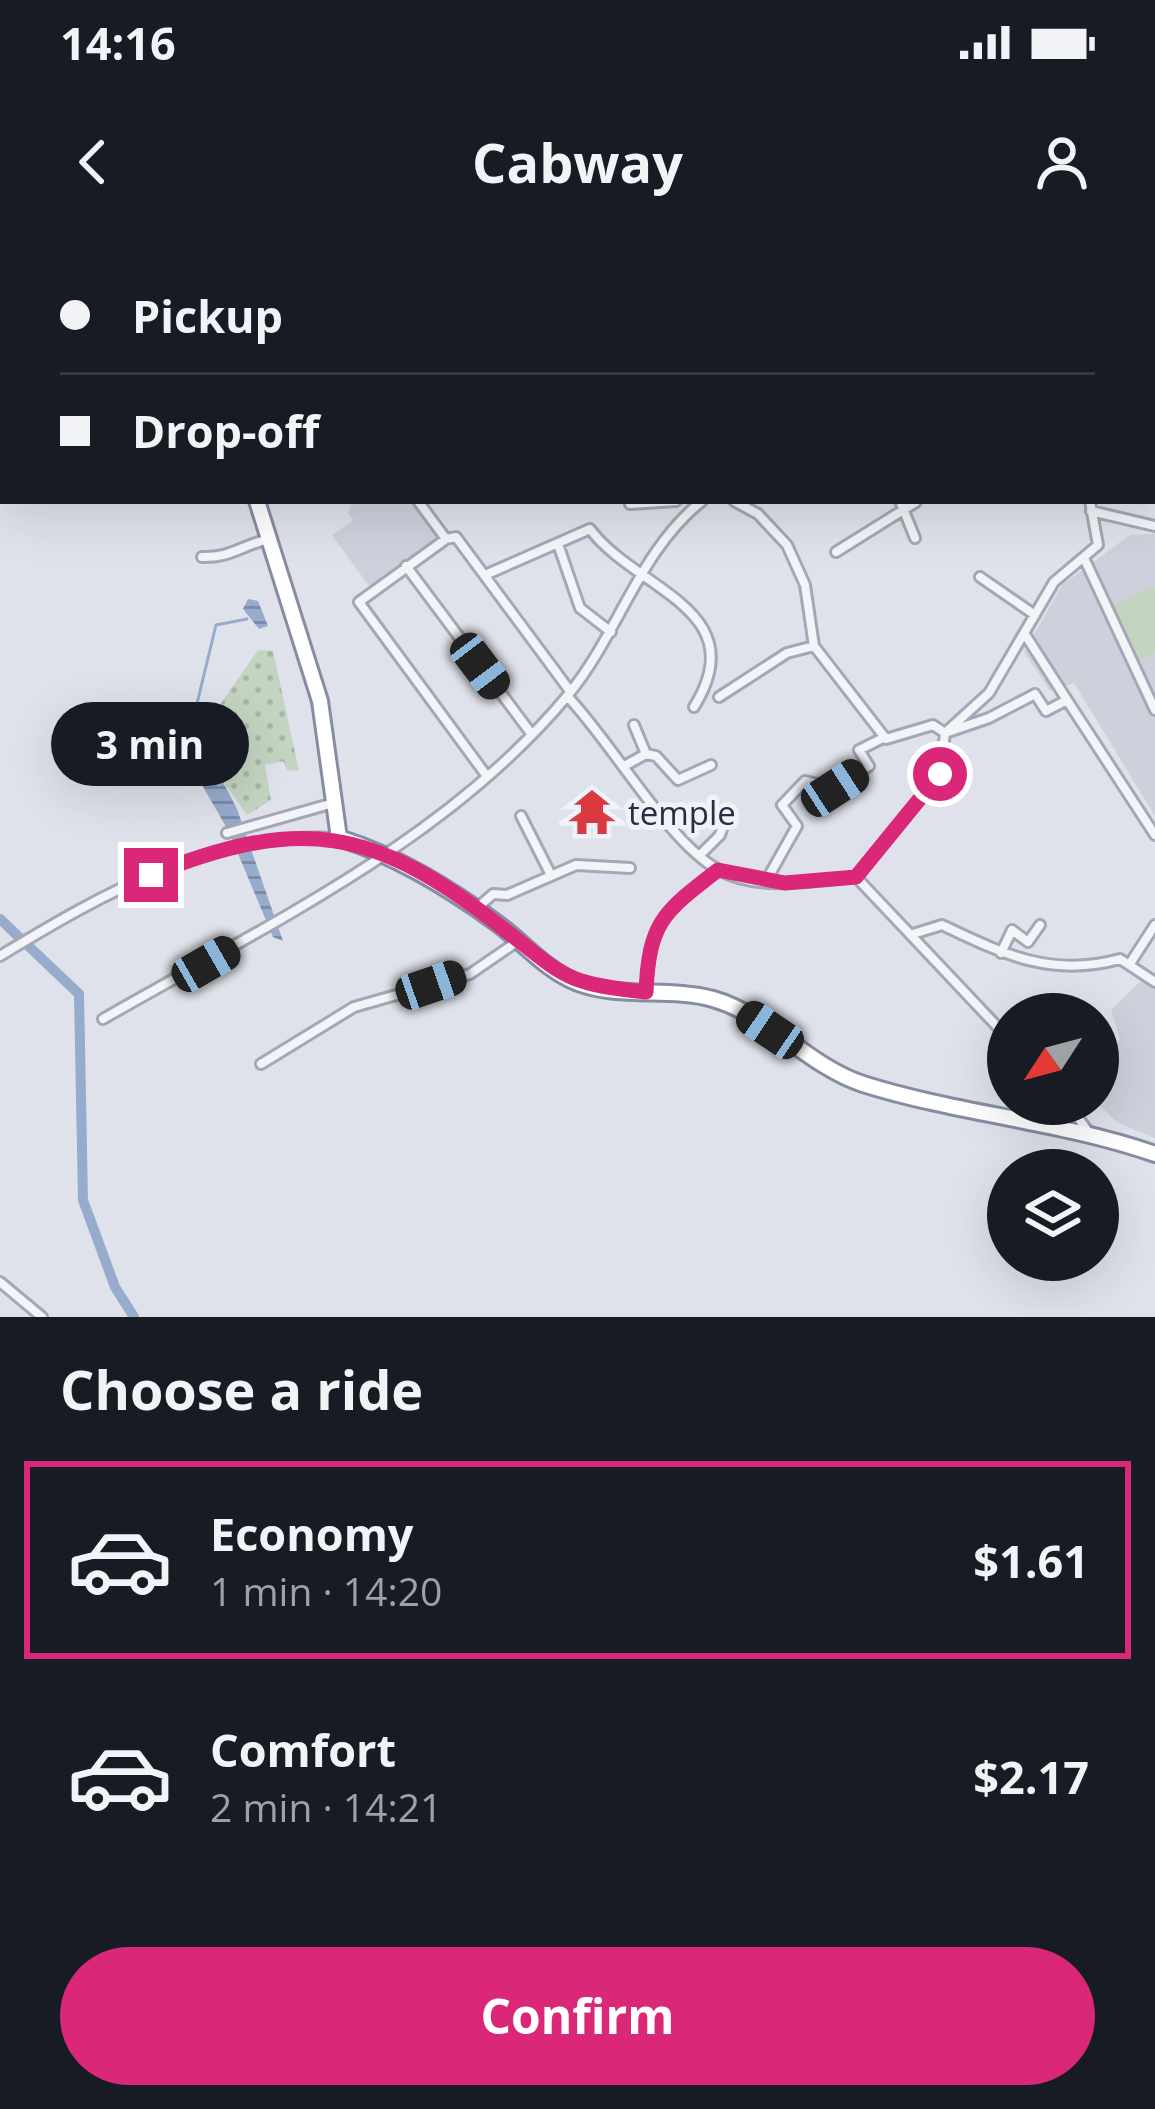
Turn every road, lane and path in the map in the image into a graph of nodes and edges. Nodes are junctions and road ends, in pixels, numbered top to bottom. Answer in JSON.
{"nodes":[{"id":1,"x":258,"y":504,"type":"edge"},
{"id":2,"x":420,"y":504,"type":"edge"},
{"id":3,"x":695,"y":504,"type":"edge"},
{"id":4,"x":740,"y":504,"type":"edge"},
{"id":5,"x":903,"y":504,"type":"edge"},
{"id":6,"x":1090,"y":506,"type":"edge"},
{"id":7,"x":1155,"y":526,"type":"edge"},
{"id":8,"x":915,"y":538,"type":"dead end"},
{"id":9,"x":446,"y":539,"type":"junction"},
{"id":10,"x":266,"y":540,"type":"junction"},
{"id":11,"x":559,"y":547,"type":"junction"},
{"id":12,"x":836,"y":552,"type":"dead end"},
{"id":13,"x":202,"y":557,"type":"dead end"},
{"id":14,"x":1084,"y":558,"type":"junction"},
{"id":15,"x":406,"y":566,"type":"junction"},
{"id":16,"x":642,"y":573,"type":"junction"},
{"id":17,"x":485,"y":575,"type":"junction"},
{"id":18,"x":980,"y":578,"type":"dead end"},
{"id":19,"x":1035,"y":615,"type":"junction"},
{"id":20,"x":611,"y":632,"type":"junction"},
{"id":21,"x":1026,"y":636,"type":"junction"},
{"id":22,"x":814,"y":646,"type":"junction"},
{"id":23,"x":569,"y":694,"type":"junction"},
{"id":24,"x":719,"y":697,"type":"dead end"},
{"id":25,"x":1067,"y":700,"type":"junction"},
{"id":26,"x":694,"y":707,"type":"dead end"},
{"id":27,"x":1155,"y":710,"type":"edge"},
{"id":28,"x":634,"y":725,"type":"dead end"},
{"id":29,"x":530,"y":732,"type":"junction"},
{"id":30,"x":945,"y":733,"type":"junction"},
{"id":31,"x":885,"y":737,"type":"junction"},
{"id":32,"x":646,"y":754,"type":"junction"},
{"id":33,"x":626,"y":765,"type":"junction"},
{"id":34,"x":711,"y":765,"type":"dead end"},
{"id":35,"x":486,"y":775,"type":"junction"},
{"id":36,"x":718,"y":810,"type":"dead end"},
{"id":37,"x":331,"y":811,"type":"junction"},
{"id":38,"x":521,"y":816,"type":"dead end"},
{"id":39,"x":227,"y":833,"type":"dead end"},
{"id":40,"x":1155,"y":835,"type":"edge"},
{"id":41,"x":317,"y":837,"type":"junction"},
{"id":42,"x":339,"y":838,"type":"junction"},
{"id":43,"x":382,"y":852,"type":"junction"},
{"id":44,"x":701,"y":854,"type":"junction"},
{"id":45,"x":630,"y":868,"type":"dead end"},
{"id":46,"x":718,"y":870,"type":"junction"},
{"id":47,"x":550,"y":875,"type":"junction"},
{"id":48,"x":856,"y":877,"type":"junction"},
{"id":49,"x":766,"y":881,"type":"junction"},
{"id":50,"x":475,"y":909,"type":"junction"},
{"id":51,"x":1040,"y":925,"type":"dead end"},
{"id":52,"x":1155,"y":925,"type":"edge"},
{"id":53,"x":914,"y":934,"type":"junction"},
{"id":54,"x":518,"y":941,"type":"junction"},
{"id":55,"x":1001,"y":953,"type":"junction"},
{"id":56,"x":1,"y":956,"type":"edge"},
{"id":57,"x":1131,"y":962,"type":"junction"},
{"id":58,"x":1155,"y":982,"type":"edge"},
{"id":59,"x":646,"y":992,"type":"junction"},
{"id":60,"x":987,"y":1015,"type":"edge"},
{"id":61,"x":103,"y":1019,"type":"dead end"},
{"id":62,"x":261,"y":1064,"type":"dead end"},
{"id":63,"x":1083,"y":1125,"type":"edge"},
{"id":64,"x":1090,"y":1135,"type":"junction"},
{"id":65,"x":1155,"y":1154,"type":"edge"},
{"id":66,"x":0,"y":1282,"type":"edge"},
{"id":67,"x":42,"y":1317,"type":"edge"}],
"edges":[{"from":1,"to":10,"type":"highway"},
{"from":2,"to":9,"type":"street"},
{"from":3,"to":16,"type":"street"},
{"from":4,"to":22,"type":"street"},
{"from":5,"to":8,"type":"street"},
{"from":5,"to":12,"type":"street"},
{"from":6,"to":7,"type":"street"},
{"from":6,"to":14,"type":"street"},
{"from":9,"to":15,"type":"street"},
{"from":9,"to":17,"type":"street"},
{"from":10,"to":13,"type":"street"},
{"from":10,"to":37,"type":"highway"},
{"from":11,"to":16,"type":"street"},
{"from":11,"to":17,"type":"street"},
{"from":11,"to":20,"type":"street"},
{"from":14,"to":19,"type":"street"},
{"from":14,"to":27,"type":"street"},
{"from":15,"to":29,"type":"street"},
{"from":15,"to":35,"type":"street"},
{"from":16,"to":20,"type":"street"},
{"from":16,"to":26,"type":"street"},
{"from":17,"to":23,"type":"street"},
{"from":18,"to":19,"type":"street"},
{"from":19,"to":21,"type":"street"},
{"from":20,"to":23,"type":"street"},
{"from":21,"to":25,"type":"street"},
{"from":21,"to":30,"type":"street"},
{"from":22,"to":24,"type":"street"},
{"from":22,"to":31,"type":"street"},
{"from":23,"to":29,"type":"street"},
{"from":23,"to":33,"type":"street"},
{"from":25,"to":30,"type":"street"},
{"from":25,"to":40,"type":"street"},
{"from":28,"to":32,"type":"street"},
{"from":29,"to":35,"type":"street"},
{"from":30,"to":31,"type":"street"},
{"from":30,"to":48,"type":"street"},
{"from":31,"to":49,"type":"street"},
{"from":32,"to":33,"type":"street"},
{"from":32,"to":34,"type":"street"},
{"from":33,"to":44,"type":"street"},
{"from":35,"to":43,"type":"street"},
{"from":36,"to":44,"type":"street"},
{"from":37,"to":39,"type":"street"},
{"from":37,"to":41,"type":"street"},
{"from":37,"to":42,"type":"highway"},
{"from":38,"to":47,"type":"street"},
{"from":41,"to":42,"type":"street"},
{"from":41,"to":56,"type":"street"},
{"from":42,"to":43,"type":"highway"},
{"from":43,"to":50,"type":"highway"},
{"from":43,"to":61,"type":"street"},
{"from":44,"to":46,"type":"street"},
{"from":45,"to":47,"type":"street"},
{"from":46,"to":49,"type":"street"},
{"from":46,"to":59,"type":"street"},
{"from":47,"to":50,"type":"street"},
{"from":48,"to":49,"type":"street"},
{"from":48,"to":53,"type":"street"},
{"from":50,"to":54,"type":"highway"},
{"from":51,"to":55,"type":"street"},
{"from":52,"to":57,"type":"street"},
{"from":53,"to":55,"type":"street"},
{"from":53,"to":60,"type":"street"},
{"from":54,"to":59,"type":"highway"},
{"from":54,"to":62,"type":"street"},
{"from":55,"to":57,"type":"street"},
{"from":57,"to":58,"type":"street"},
{"from":59,"to":64,"type":"highway"},
{"from":63,"to":64,"type":"street"},
{"from":64,"to":65,"type":"highway"},
{"from":66,"to":67,"type":"street"}]}
